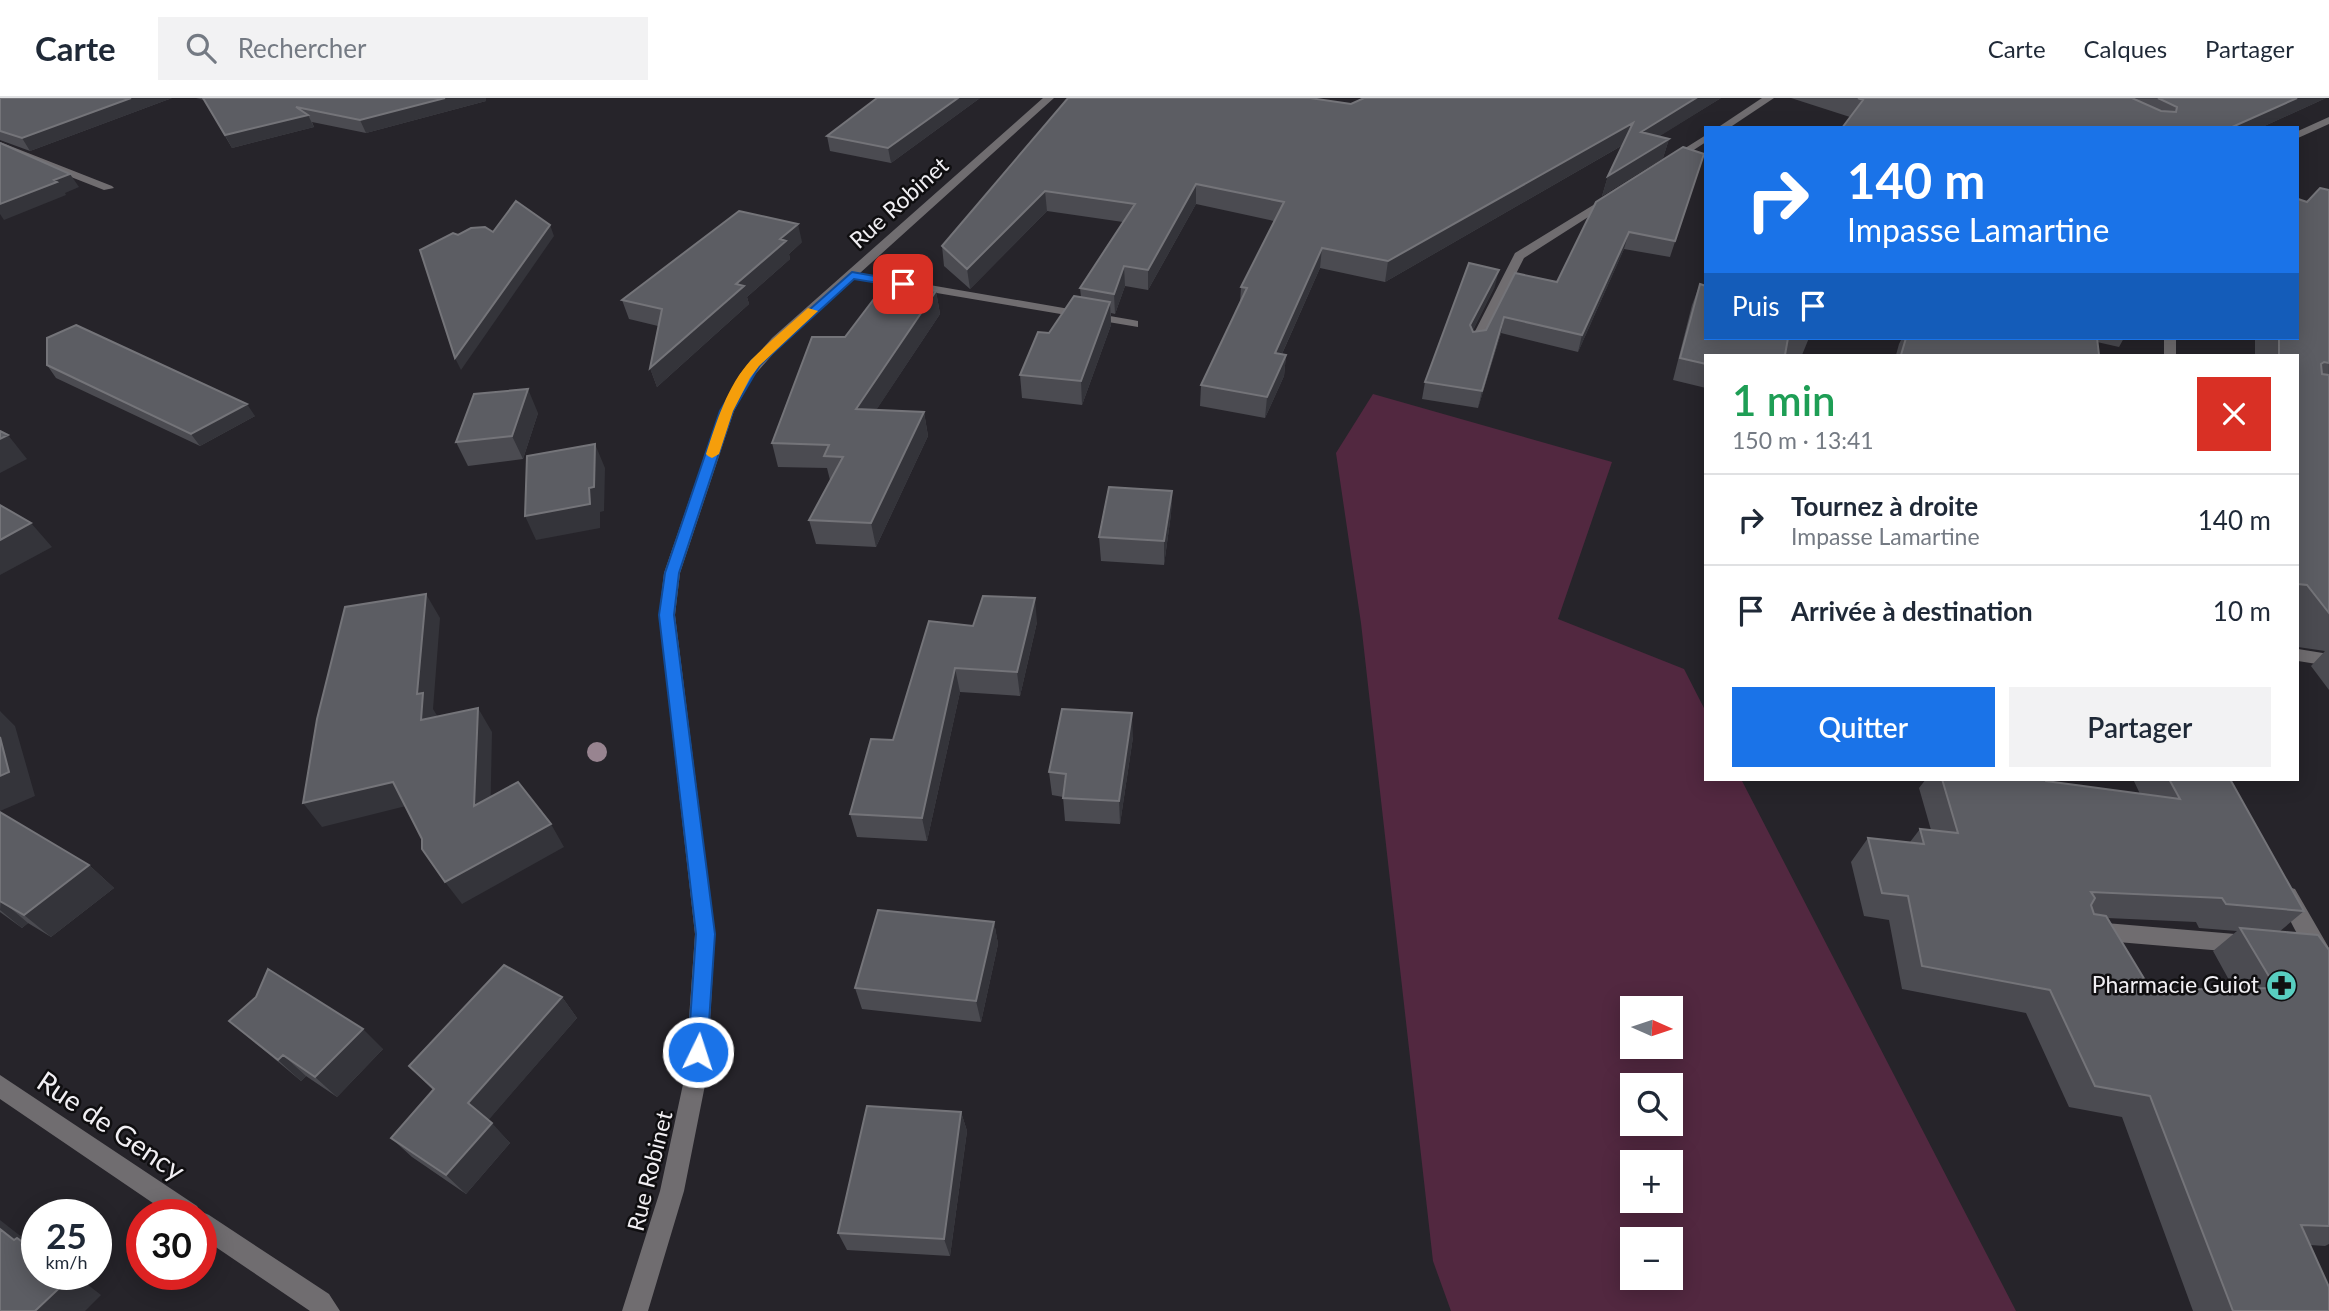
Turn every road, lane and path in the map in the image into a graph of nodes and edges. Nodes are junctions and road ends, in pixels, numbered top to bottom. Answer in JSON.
{"nodes":[{"id":1,"x":1049,"y":98,"type":"edge"},
{"id":2,"x":1769,"y":98,"type":"edge"},
{"id":3,"x":2329,"y":120,"type":"edge"},
{"id":4,"x":1725,"y":126,"type":"edge"},
{"id":5,"x":2299,"y":135,"type":"edge"},
{"id":6,"x":1704,"y":139,"type":"edge"},
{"id":7,"x":0,"y":145,"type":"edge"},
{"id":8,"x":1660,"y":167,"type":"edge"},
{"id":9,"x":108,"y":188,"type":"dead end"},
{"id":10,"x":1625,"y":189,"type":"edge"},
{"id":11,"x":852,"y":275,"type":"junction"},
{"id":12,"x":1133,"y":324,"type":"dead end"},
{"id":13,"x":1475,"y":344,"type":"edge"},
{"id":14,"x":2299,"y":655,"type":"edge"},
{"id":15,"x":2329,"y":660,"type":"edge"},
{"id":16,"x":2278,"y":876,"type":"edge"},
{"id":17,"x":2080,"y":930,"type":"edge"},
{"id":18,"x":2265,"y":945,"type":"edge"},
{"id":19,"x":2291,"y":947,"type":"edge"},
{"id":20,"x":2323,"y":957,"type":"edge"},
{"id":21,"x":0,"y":1086,"type":"edge"},
{"id":22,"x":167,"y":1199,"type":"edge"},
{"id":23,"x":217,"y":1234,"type":"edge"},
{"id":24,"x":327,"y":1311,"type":"edge"},
{"id":25,"x":635,"y":1311,"type":"edge"}],
"edges":[{"from":1,"to":11,"type":"street","name":"Rue Robinet"},
{"from":2,"to":4,"type":"street"},
{"from":3,"to":5,"type":"street"},
{"from":6,"to":8,"type":"street"},
{"from":7,"to":9,"type":"street"},
{"from":10,"to":13,"type":"street"},
{"from":11,"to":12,"type":"street"},
{"from":11,"to":25,"type":"street","name":"Rue Robinet"},
{"from":14,"to":15,"type":"street"},
{"from":16,"to":20,"type":"street"},
{"from":17,"to":18,"type":"street"},
{"from":19,"to":20,"type":"street"},
{"from":21,"to":22,"type":"street","name":"Rue de Gency"},
{"from":23,"to":24,"type":"street"}]}
